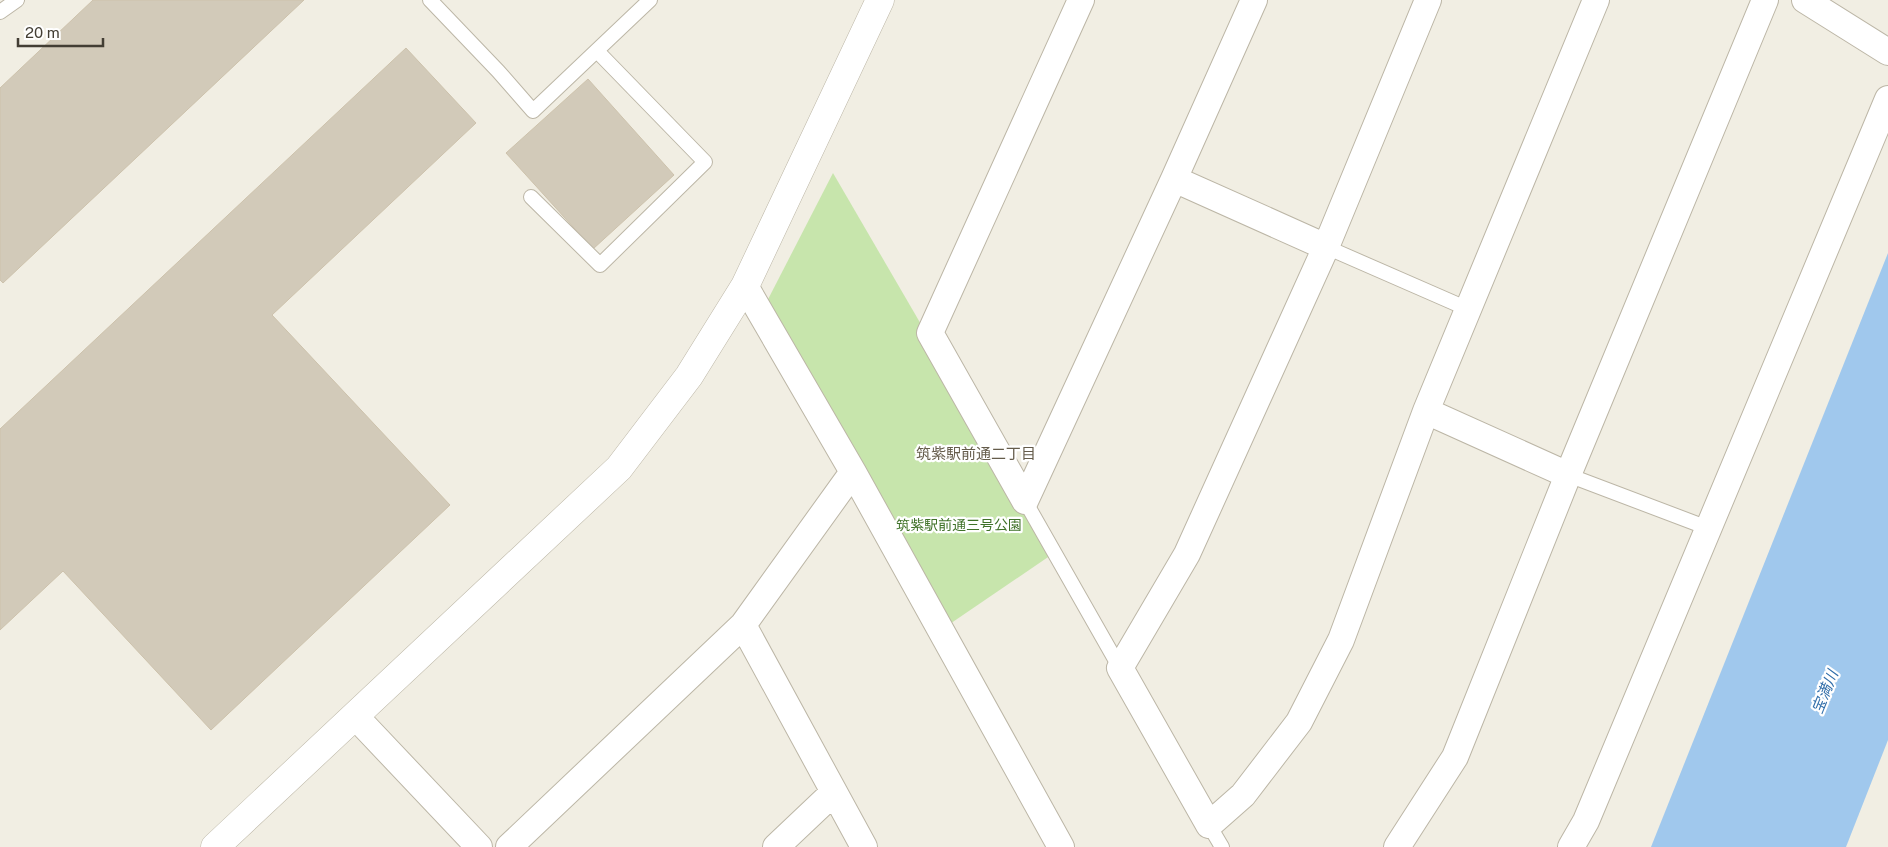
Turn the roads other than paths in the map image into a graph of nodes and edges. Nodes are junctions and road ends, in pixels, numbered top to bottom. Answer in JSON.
{"nodes":[{"id":1,"x":17,"y":0,"type":"edge"},
{"id":2,"x":430,"y":0,"type":"edge"},
{"id":3,"x":650,"y":0,"type":"edge"},
{"id":4,"x":880,"y":0,"type":"edge"},
{"id":5,"x":1081,"y":0,"type":"edge"},
{"id":6,"x":1254,"y":0,"type":"edge"},
{"id":7,"x":1428,"y":0,"type":"edge"},
{"id":8,"x":1596,"y":0,"type":"edge"},
{"id":9,"x":1765,"y":0,"type":"edge"},
{"id":10,"x":1805,"y":0,"type":"edge"},
{"id":11,"x":0,"y":12,"type":"edge"},
{"id":12,"x":597,"y":51,"type":"junction"},
{"id":13,"x":1888,"y":52,"type":"edge"},
{"id":14,"x":1888,"y":99,"type":"edge"},
{"id":15,"x":1174,"y":179,"type":"junction"},
{"id":16,"x":531,"y":197,"type":"dead end"},
{"id":17,"x":1326,"y":247,"type":"junction"},
{"id":18,"x":745,"y":286,"type":"junction"},
{"id":19,"x":1468,"y":309,"type":"junction"},
{"id":20,"x":1426,"y":411,"type":"junction"},
{"id":21,"x":853,"y":472,"type":"junction"},
{"id":22,"x":1568,"y":475,"type":"junction"},
{"id":23,"x":1025,"y":501,"type":"junction"},
{"id":24,"x":1708,"y":528,"type":"junction"},
{"id":25,"x":743,"y":625,"type":"junction"},
{"id":26,"x":1120,"y":668,"type":"junction"},
{"id":27,"x":355,"y":716,"type":"junction"},
{"id":28,"x":833,"y":792,"type":"junction"},
{"id":29,"x":1209,"y":824,"type":"junction"},
{"id":30,"x":215,"y":847,"type":"edge"},
{"id":31,"x":480,"y":847,"type":"edge"},
{"id":32,"x":509,"y":847,"type":"edge"},
{"id":33,"x":776,"y":847,"type":"edge"},
{"id":34,"x":864,"y":847,"type":"edge"},
{"id":35,"x":1061,"y":847,"type":"edge"},
{"id":36,"x":1222,"y":847,"type":"edge"},
{"id":37,"x":1397,"y":847,"type":"edge"},
{"id":38,"x":1571,"y":847,"type":"edge"}],
"edges":[{"from":1,"to":11,"type":"lane"},
{"from":2,"to":12,"type":"lane"},
{"from":3,"to":12,"type":"lane"},
{"from":4,"to":18,"type":"street"},
{"from":5,"to":23,"type":"street"},
{"from":6,"to":15,"type":"street"},
{"from":7,"to":17,"type":"street"},
{"from":8,"to":19,"type":"street"},
{"from":9,"to":22,"type":"street"},
{"from":10,"to":13,"type":"street"},
{"from":12,"to":16,"type":"lane"},
{"from":14,"to":24,"type":"street"},
{"from":15,"to":17,"type":"street"},
{"from":15,"to":23,"type":"street"},
{"from":17,"to":19,"type":"lane"},
{"from":17,"to":26,"type":"street"},
{"from":18,"to":21,"type":"street"},
{"from":18,"to":27,"type":"street"},
{"from":19,"to":20,"type":"street"},
{"from":20,"to":22,"type":"street"},
{"from":20,"to":29,"type":"street"},
{"from":21,"to":25,"type":"street"},
{"from":21,"to":35,"type":"street"},
{"from":22,"to":24,"type":"lane"},
{"from":22,"to":37,"type":"street"},
{"from":23,"to":26,"type":"lane"},
{"from":24,"to":38,"type":"street"},
{"from":25,"to":28,"type":"street"},
{"from":25,"to":32,"type":"street"},
{"from":26,"to":29,"type":"street"},
{"from":27,"to":30,"type":"street"},
{"from":27,"to":31,"type":"street"},
{"from":28,"to":33,"type":"street"},
{"from":28,"to":34,"type":"street"},
{"from":29,"to":36,"type":"lane"}]}
